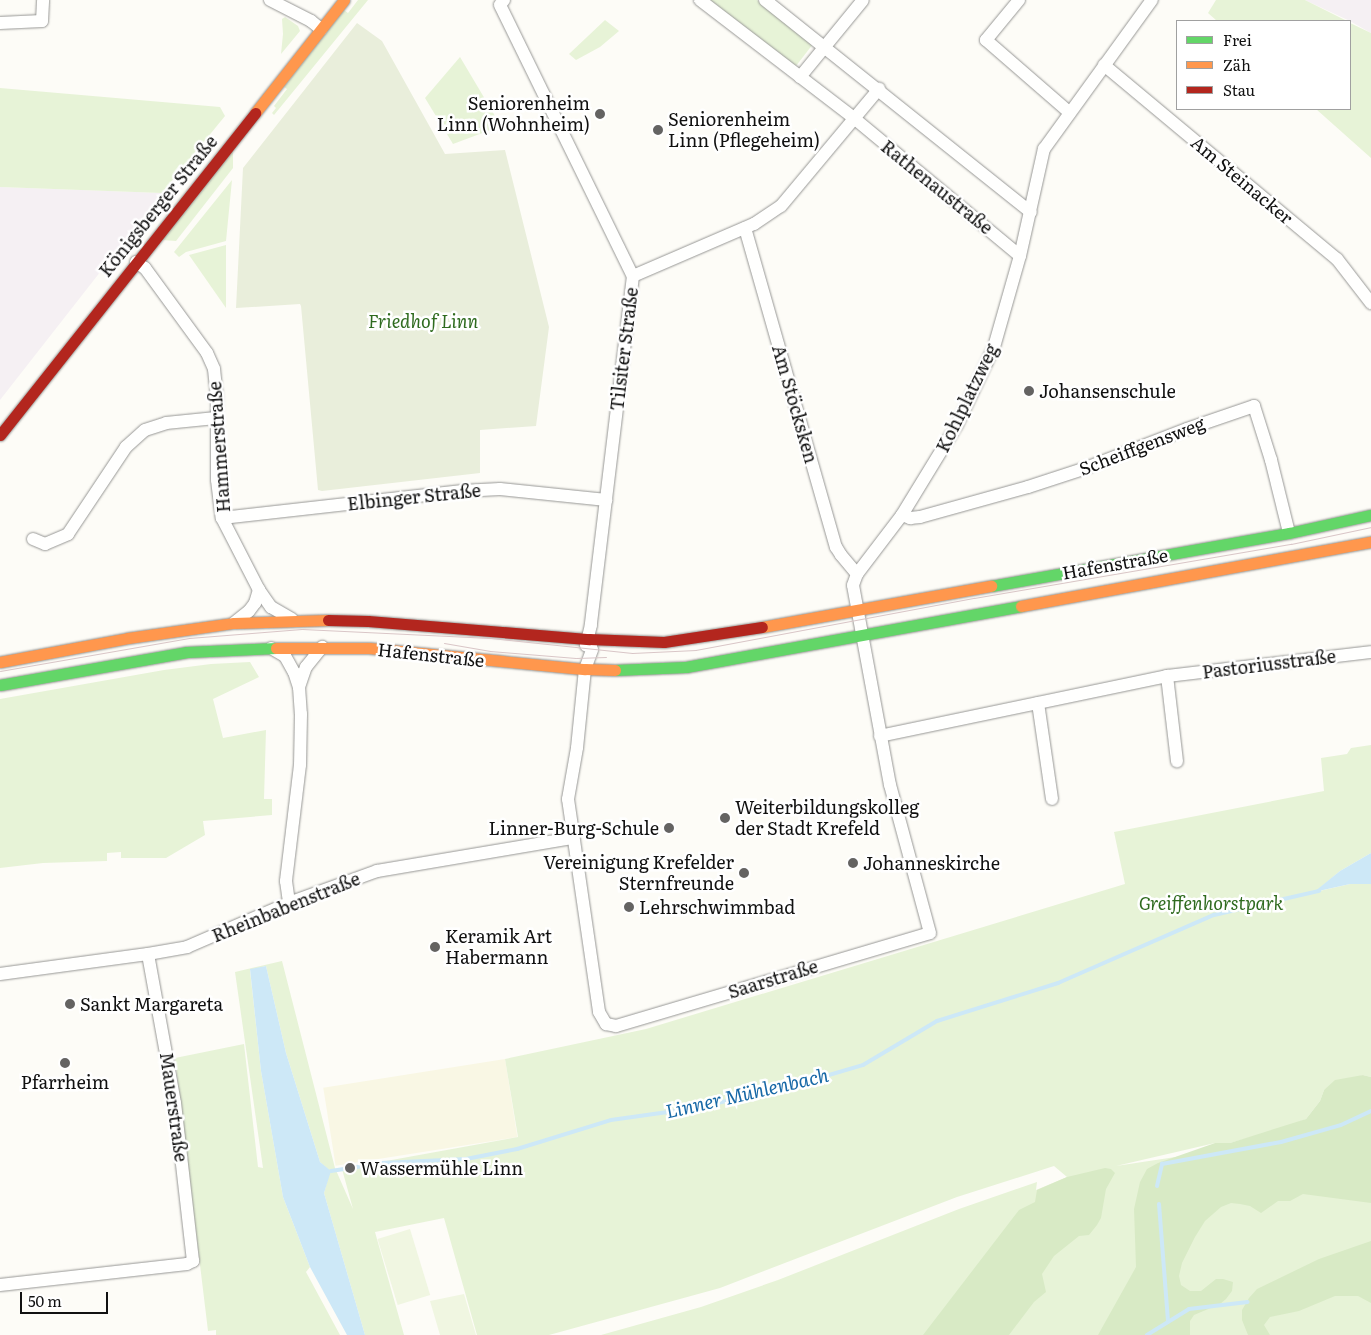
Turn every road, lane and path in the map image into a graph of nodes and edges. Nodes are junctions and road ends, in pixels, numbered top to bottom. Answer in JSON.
{"nodes":[{"id":1,"x":43,"y":0,"type":"edge"},
{"id":2,"x":270,"y":0,"type":"edge"},
{"id":3,"x":344,"y":0,"type":"edge"},
{"id":4,"x":504,"y":0,"type":"edge"},
{"id":5,"x":700,"y":0,"type":"edge"},
{"id":6,"x":765,"y":0,"type":"edge"},
{"id":7,"x":863,"y":0,"type":"edge"},
{"id":8,"x":1020,"y":0,"type":"edge"},
{"id":9,"x":1152,"y":0,"type":"edge"},
{"id":10,"x":284,"y":3,"type":"edge"},
{"id":11,"x":0,"y":22,"type":"edge"},
{"id":12,"x":321,"y":29,"type":"junction"},
{"id":13,"x":825,"y":47,"type":"junction"},
{"id":14,"x":1104,"y":65,"type":"junction"},
{"id":15,"x":800,"y":77,"type":"junction"},
{"id":16,"x":879,"y":89,"type":"junction"},
{"id":17,"x":1070,"y":113,"type":"junction"},
{"id":18,"x":855,"y":119,"type":"junction"},
{"id":19,"x":1031,"y":212,"type":"junction"},
{"id":20,"x":745,"y":228,"type":"junction"},
{"id":21,"x":1020,"y":256,"type":"junction"},
{"id":22,"x":136,"y":262,"type":"junction"},
{"id":23,"x":633,"y":276,"type":"junction"},
{"id":24,"x":1371,"y":303,"type":"edge"},
{"id":25,"x":216,"y":418,"type":"junction"},
{"id":26,"x":0,"y":435,"type":"edge"},
{"id":27,"x":606,"y":500,"type":"junction"},
{"id":28,"x":902,"y":515,"type":"junction"},
{"id":29,"x":1371,"y":515,"type":"edge"},
{"id":30,"x":222,"y":518,"type":"junction"},
{"id":31,"x":1289,"y":533,"type":"junction"},
{"id":32,"x":32,"y":539,"type":"dead end"},
{"id":33,"x":1371,"y":542,"type":"edge"},
{"id":34,"x":857,"y":574,"type":"junction"},
{"id":35,"x":258,"y":590,"type":"junction"},
{"id":36,"x":858,"y":610,"type":"junction"},
{"id":37,"x":297,"y":620,"type":"junction"},
{"id":38,"x":234,"y":623,"type":"junction"},
{"id":39,"x":862,"y":636,"type":"junction"},
{"id":40,"x":589,"y":639,"type":"junction"},
{"id":41,"x":322,"y":647,"type":"junction"},
{"id":42,"x":270,"y":648,"type":"junction"},
{"id":43,"x":1371,"y":652,"type":"edge"},
{"id":44,"x":0,"y":662,"type":"edge"},
{"id":45,"x":585,"y":669,"type":"junction"},
{"id":46,"x":1167,"y":676,"type":"junction"},
{"id":47,"x":0,"y":686,"type":"edge"},
{"id":48,"x":299,"y":687,"type":"junction"},
{"id":49,"x":1038,"y":702,"type":"junction"},
{"id":50,"x":880,"y":736,"type":"junction"},
{"id":51,"x":1176,"y":761,"type":"dead end"},
{"id":52,"x":1052,"y":799,"type":"dead end"},
{"id":53,"x":573,"y":838,"type":"junction"},
{"id":54,"x":289,"y":903,"type":"junction"},
{"id":55,"x":148,"y":954,"type":"junction"},
{"id":56,"x":0,"y":974,"type":"edge"},
{"id":57,"x":616,"y":1026,"type":"joint"},
{"id":58,"x":0,"y":1285,"type":"edge"}],
"edges":[{"from":1,"to":11,"type":"street"},
{"from":2,"to":10,"type":"street"},
{"from":3,"to":12,"type":"main road","name":"Königsberger Straße"},
{"from":4,"to":23,"type":"street","name":"Tilsiter Straße"},
{"from":5,"to":15,"type":"street","name":"Rathenaustraße"},
{"from":6,"to":13,"type":"street"},
{"from":7,"to":13,"type":"street"},
{"from":8,"to":17,"type":"street"},
{"from":9,"to":14,"type":"street","name":"Kohlplatzweg"},
{"from":10,"to":12,"type":"street"},
{"from":12,"to":22,"type":"main road","name":"Königsberger Straße"},
{"from":13,"to":15,"type":"street"},
{"from":13,"to":16,"type":"street"},
{"from":14,"to":17,"type":"street","name":"Kohlplatzweg"},
{"from":14,"to":24,"type":"street","name":"Am Steinacker"},
{"from":15,"to":18,"type":"street","name":"Rathenaustraße"},
{"from":16,"to":18,"type":"street"},
{"from":16,"to":19,"type":"street"},
{"from":17,"to":19,"type":"street","name":"Kohlplatzweg"},
{"from":18,"to":20,"type":"street"},
{"from":18,"to":21,"type":"street","name":"Rathenaustraße"},
{"from":19,"to":21,"type":"street","name":"Kohlplatzweg"},
{"from":20,"to":23,"type":"street"},
{"from":20,"to":34,"type":"street","name":"Am Stöcksken"},
{"from":21,"to":28,"type":"street","name":"Kohlplatzweg"},
{"from":22,"to":25,"type":"street","name":"Hammerstraße"},
{"from":22,"to":26,"type":"main road","name":"Königsberger Straße"},
{"from":23,"to":27,"type":"street","name":"Tilsiter Straße"},
{"from":25,"to":30,"type":"street","name":"Hammerstraße"},
{"from":25,"to":32,"type":"street"},
{"from":27,"to":30,"type":"street","name":"Elbinger Straße"},
{"from":27,"to":40,"type":"street","name":"Tilsiter Straße"},
{"from":28,"to":31,"type":"street","name":"Scheiffgensweg"},
{"from":28,"to":34,"type":"street","name":"Kohlplatzweg"},
{"from":29,"to":31,"type":"main road","name":"Hafenstraße"},
{"from":30,"to":35,"type":"street","name":"Hammerstraße"},
{"from":31,"to":36,"type":"main road","name":"Hafenstraße"},
{"from":33,"to":39,"type":"main road","name":"Hafenstraße"},
{"from":34,"to":36,"type":"street"},
{"from":35,"to":37,"type":"street","name":"Hammerstraße"},
{"from":35,"to":38,"type":"street"},
{"from":36,"to":39,"type":"street"},
{"from":36,"to":40,"type":"main road","name":"Hafenstraße"},
{"from":37,"to":38,"type":"main road","name":"Hafenstraße"},
{"from":37,"to":40,"type":"main road","name":"Hafenstraße"},
{"from":38,"to":44,"type":"main road","name":"Hafenstraße"},
{"from":39,"to":45,"type":"main road","name":"Hafenstraße"},
{"from":39,"to":50,"type":"street"},
{"from":40,"to":45,"type":"street","name":"Tilsiter Straße"},
{"from":41,"to":42,"type":"main road","name":"Hafenstraße"},
{"from":41,"to":45,"type":"main road","name":"Hafenstraße"},
{"from":41,"to":48,"type":"street"},
{"from":42,"to":47,"type":"main road","name":"Hafenstraße"},
{"from":42,"to":48,"type":"street"},
{"from":43,"to":46,"type":"street","name":"Pastoriusstraße"},
{"from":45,"to":53,"type":"street","name":"Tilsiter Straße"},
{"from":46,"to":49,"type":"street","name":"Pastoriusstraße"},
{"from":46,"to":51,"type":"street"},
{"from":48,"to":54,"type":"street"},
{"from":49,"to":50,"type":"street","name":"Pastoriusstraße"},
{"from":49,"to":52,"type":"street"},
{"from":50,"to":57,"type":"street","name":"Saarstraße"},
{"from":53,"to":54,"type":"street","name":"Rheinbabenstraße"},
{"from":53,"to":57,"type":"street","name":"Tilsiter Straße"},
{"from":54,"to":55,"type":"street","name":"Rheinbabenstraße"},
{"from":55,"to":56,"type":"street","name":"Rheinbabenstraße"},
{"from":55,"to":58,"type":"street","name":"Mauerstraße"}]}
